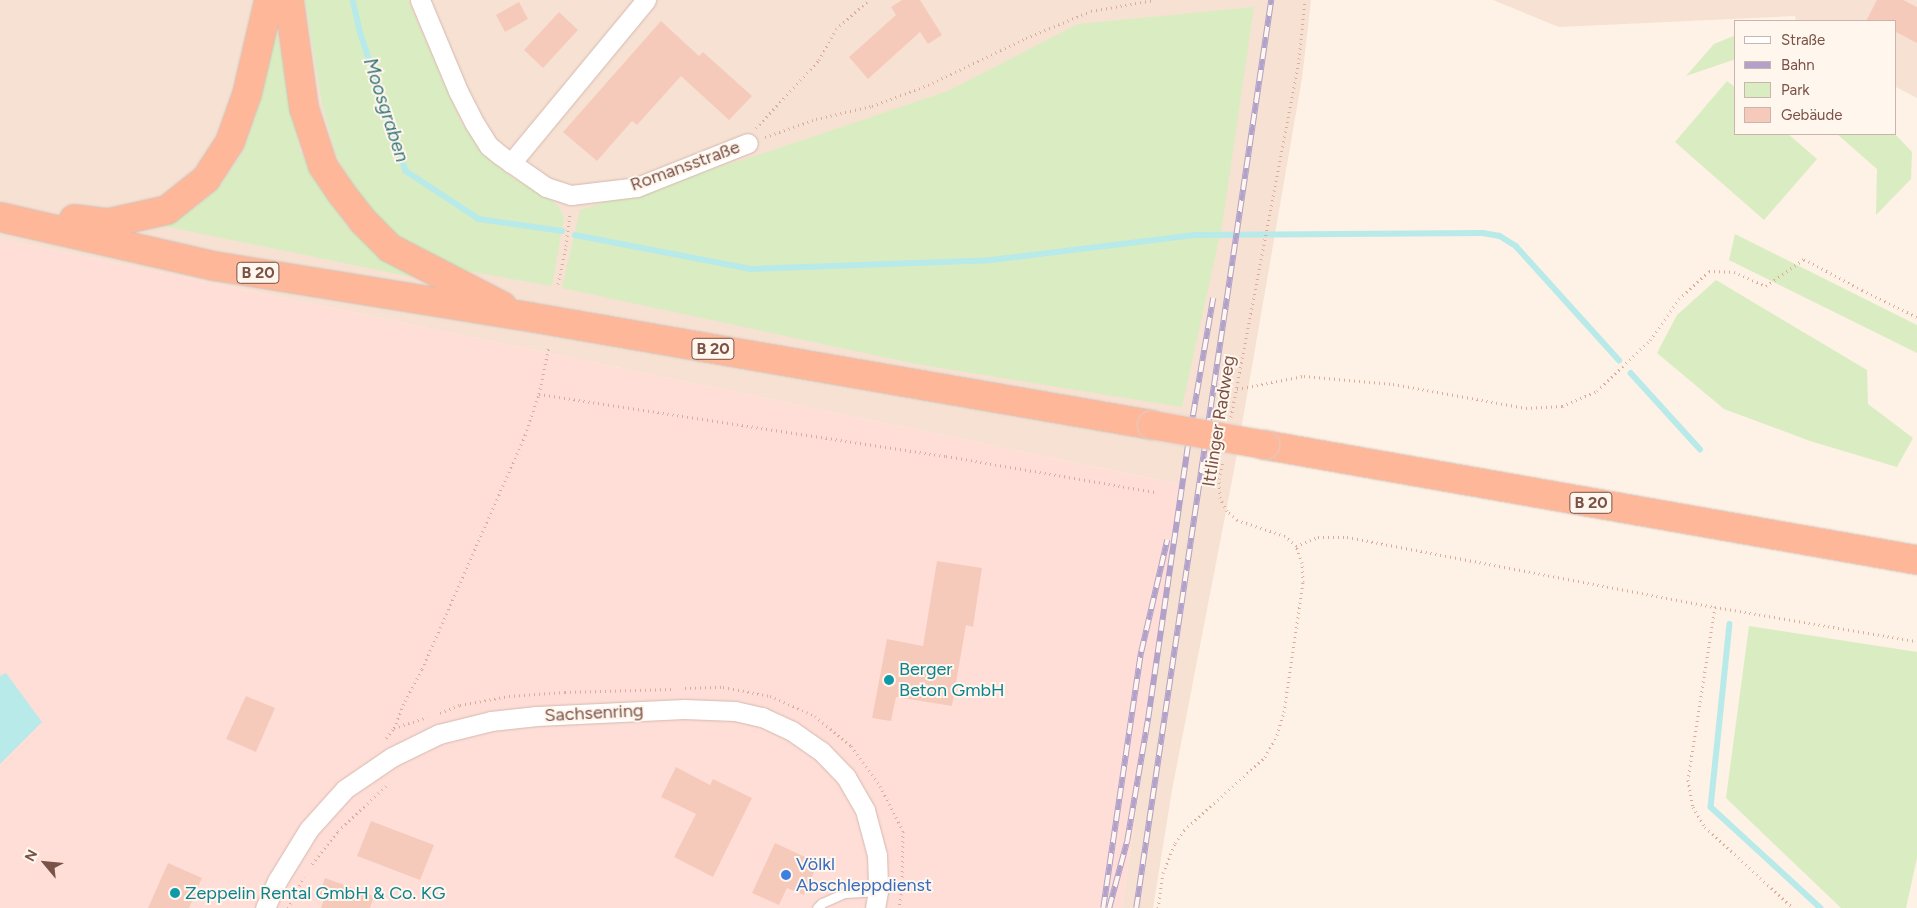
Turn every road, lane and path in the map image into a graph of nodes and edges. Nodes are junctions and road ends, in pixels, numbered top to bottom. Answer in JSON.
{"nodes":[{"id":1,"x":269,"y":0,"type":"edge"},
{"id":2,"x":290,"y":0,"type":"edge"},
{"id":3,"x":420,"y":0,"type":"edge"},
{"id":4,"x":646,"y":0,"type":"edge"},
{"id":5,"x":869,"y":0,"type":"edge"},
{"id":6,"x":1154,"y":0,"type":"edge"},
{"id":7,"x":1305,"y":0,"type":"edge"},
{"id":8,"x":743,"y":144,"type":"junction"},
{"id":9,"x":511,"y":163,"type":"junction"},
{"id":10,"x":571,"y":195,"type":"junction"},
{"id":11,"x":0,"y":204,"type":"edge"},
{"id":12,"x":0,"y":217,"type":"edge"},
{"id":13,"x":558,"y":284,"type":"dead end"},
{"id":14,"x":518,"y":315,"type":"junction"},
{"id":15,"x":1917,"y":317,"type":"edge"},
{"id":16,"x":549,"y":346,"type":"dead end"},
{"id":17,"x":1237,"y":389,"type":"junction"},
{"id":18,"x":539,"y":394,"type":"junction"},
{"id":19,"x":1230,"y":423,"type":"dead end"},
{"id":20,"x":1225,"y":451,"type":"dead end"},
{"id":21,"x":1155,"y":492,"type":"dead end"},
{"id":22,"x":1296,"y":546,"type":"junction"},
{"id":23,"x":1917,"y":560,"type":"edge"},
{"id":24,"x":1715,"y":607,"type":"junction"},
{"id":25,"x":1917,"y":642,"type":"edge"},
{"id":26,"x":394,"y":728,"type":"junction"},
{"id":27,"x":381,"y":744,"type":"dead end"},
{"id":28,"x":390,"y":782,"type":"dead end"},
{"id":29,"x":309,"y":867,"type":"dead end"},
{"id":30,"x":305,"y":875,"type":"dead end"},
{"id":31,"x":876,"y":899,"type":"edge"},
{"id":32,"x":266,"y":908,"type":"edge"},
{"id":33,"x":288,"y":908,"type":"edge"},
{"id":34,"x":817,"y":908,"type":"edge"},
{"id":35,"x":899,"y":908,"type":"edge"},
{"id":36,"x":1158,"y":908,"type":"edge"},
{"id":37,"x":1793,"y":908,"type":"edge"}],
"edges":[{"from":1,"to":11,"type":"highway"},
{"from":2,"to":14,"type":"highway"},
{"from":3,"to":9,"type":"street","name":"Romansstraße"},
{"from":4,"to":9,"type":"street"},
{"from":5,"to":8,"type":"path"},
{"from":6,"to":8,"type":"path"},
{"from":7,"to":17,"type":"path","name":"Ittlinger Radweg"},
{"from":8,"to":10,"type":"street","name":"Romansstraße"},
{"from":9,"to":10,"type":"street","name":"Romansstraße"},
{"from":10,"to":13,"type":"path"},
{"from":12,"to":14,"type":"highway","number":"B 20"},
{"from":14,"to":23,"type":"highway","number":"B 20","bridge":true},
{"from":15,"to":17,"type":"path"},
{"from":16,"to":18,"type":"path"},
{"from":17,"to":19,"type":"path","name":"Ittlinger Radweg"},
{"from":18,"to":21,"type":"path"},
{"from":18,"to":26,"type":"path"},
{"from":20,"to":22,"type":"path","name":"Ittlinger Radweg"},
{"from":22,"to":24,"type":"path"},
{"from":22,"to":36,"type":"path"},
{"from":24,"to":25,"type":"path"},
{"from":24,"to":37,"type":"path"},
{"from":26,"to":27,"type":"path"},
{"from":26,"to":35,"type":"path"},
{"from":28,"to":29,"type":"path"},
{"from":30,"to":33,"type":"path"},
{"from":31,"to":32,"type":"street","name":"Sachsenring"},
{"from":31,"to":34,"type":"lane"}]}
